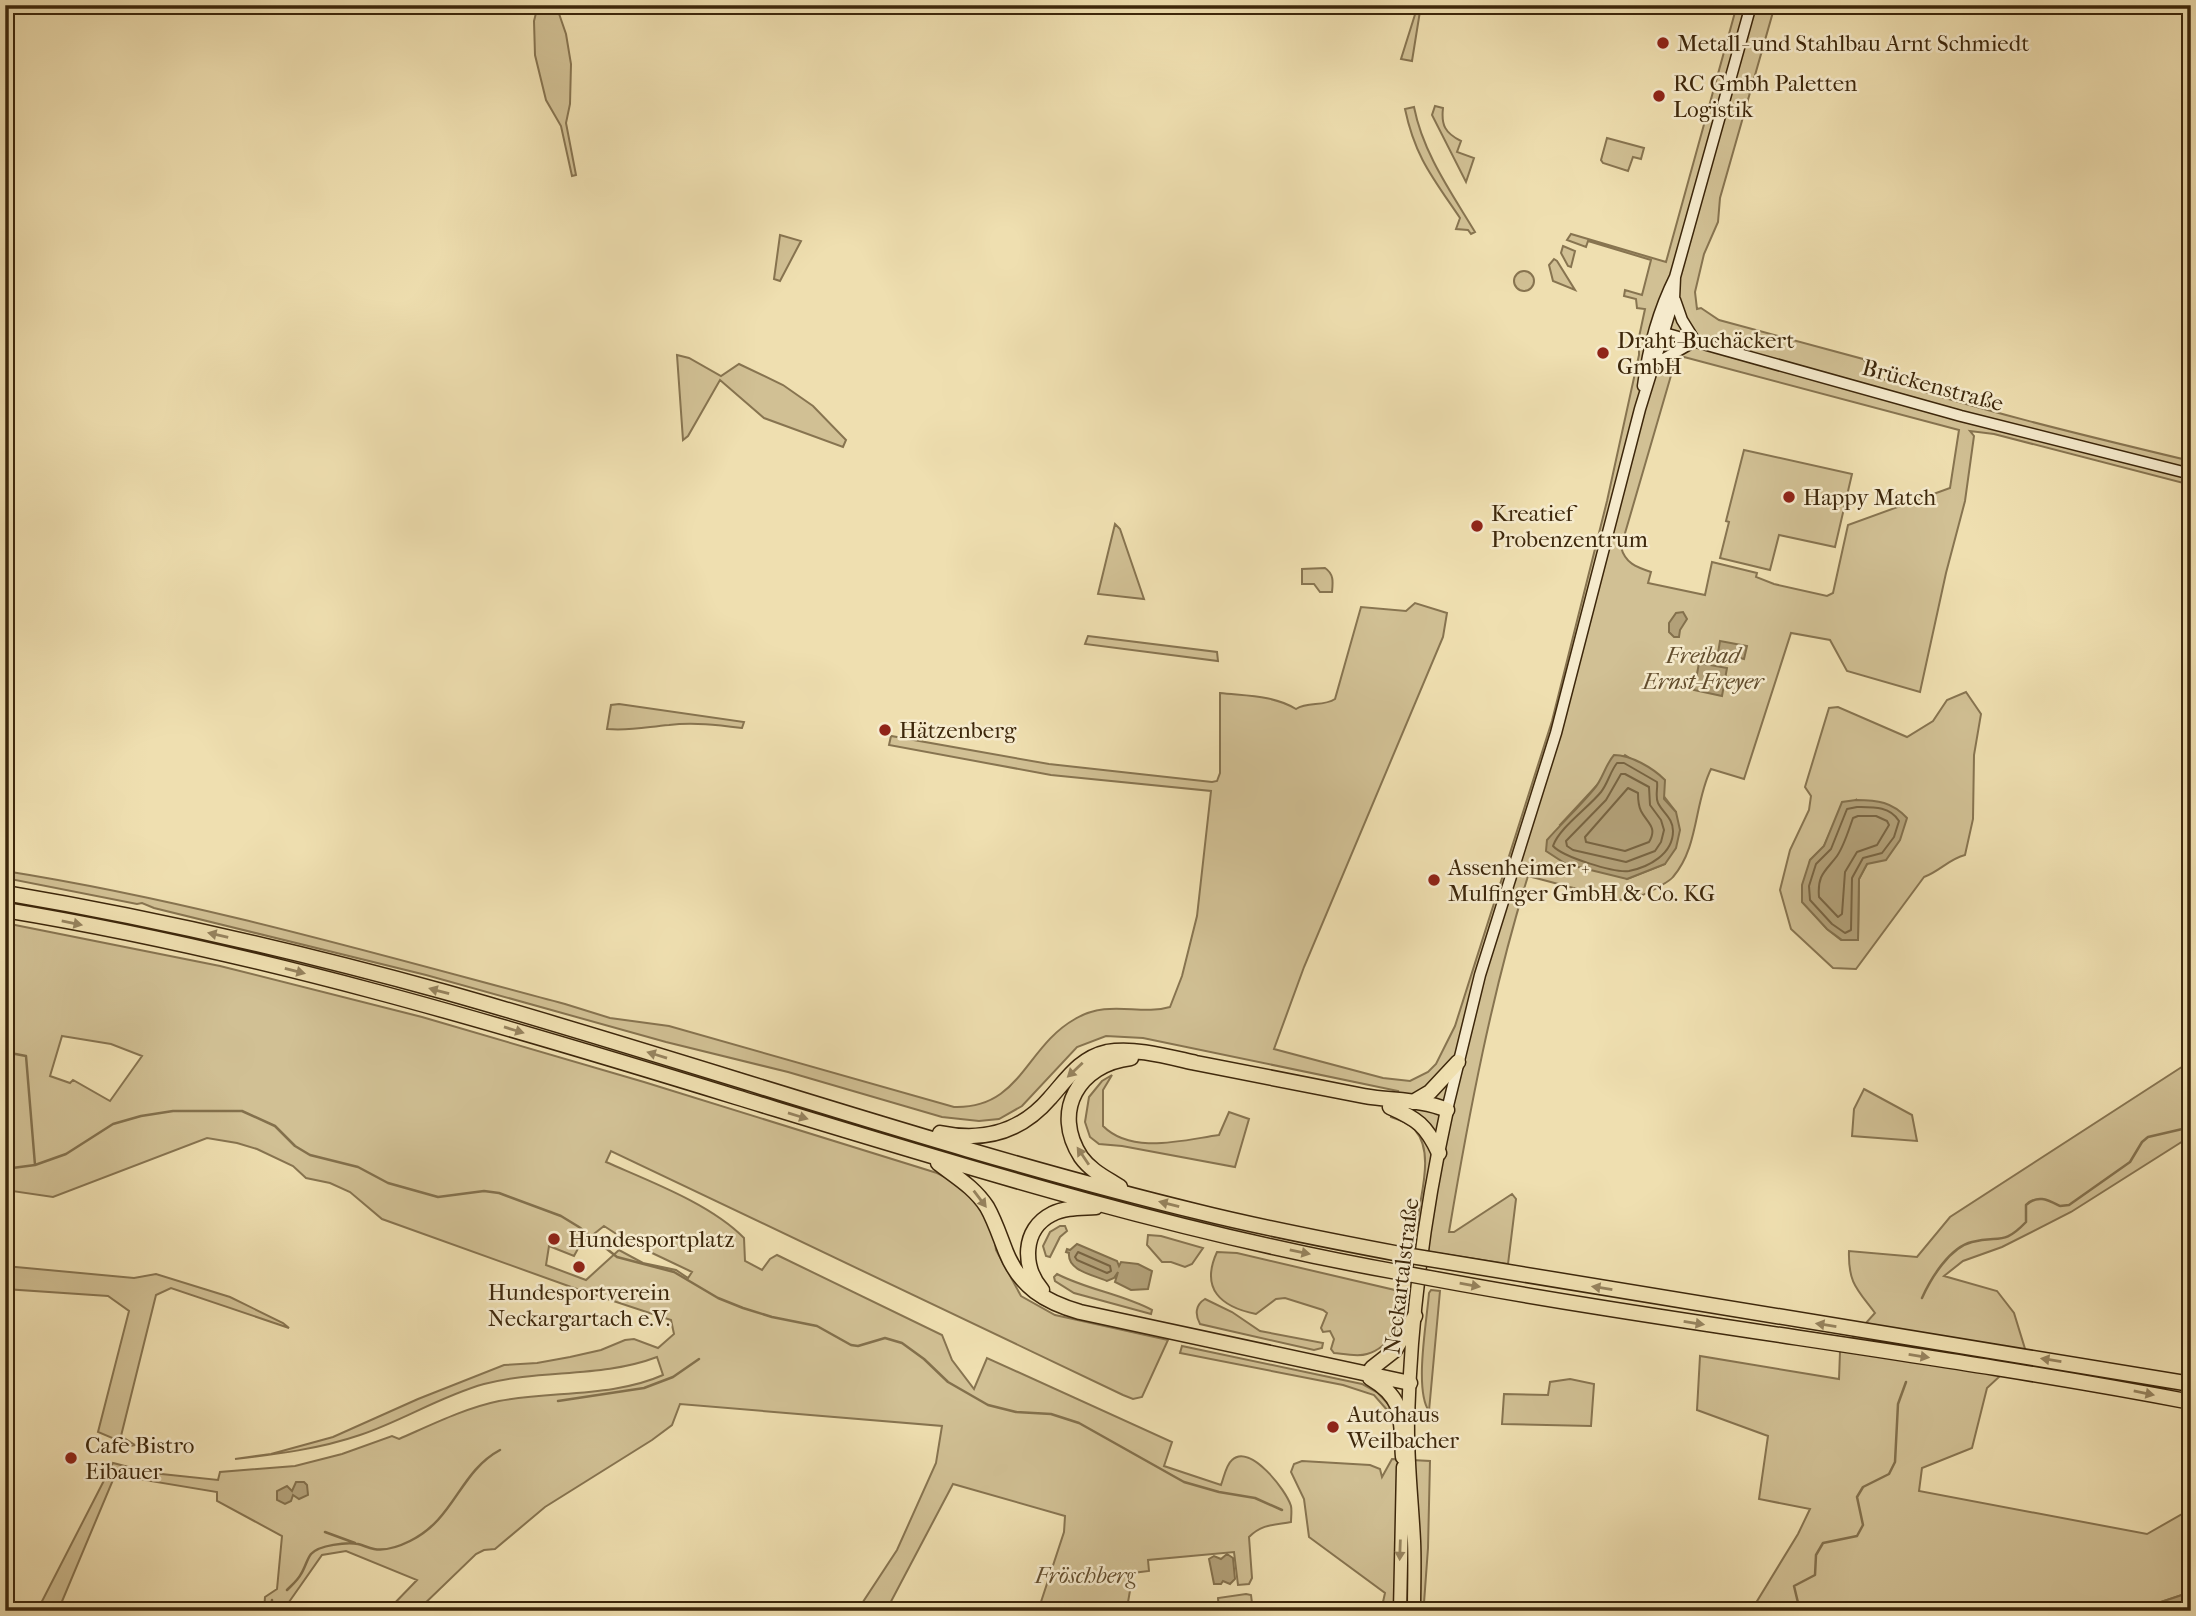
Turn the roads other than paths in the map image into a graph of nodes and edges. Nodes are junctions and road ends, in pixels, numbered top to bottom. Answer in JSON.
{"nodes":[{"id":1,"x":1751,"y":5,"type":"edge"},
{"id":2,"x":1675,"y":277,"type":"junction"},
{"id":3,"x":1674,"y":299,"type":"junction"},
{"id":4,"x":1658,"y":331,"type":"junction"},
{"id":5,"x":1695,"y":341,"type":"junction"},
{"id":6,"x":1655,"y":364,"type":"junction"},
{"id":7,"x":1640,"y":409,"type":"junction"},
{"id":8,"x":2191,"y":474,"type":"edge"},
{"id":9,"x":5,"y":893,"type":"edge"},
{"id":10,"x":5,"y":910,"type":"edge"},
{"id":11,"x":1458,"y":1062,"type":"junction"},
{"id":12,"x":1257,"y":1077,"type":"junction"},
{"id":13,"x":1283,"y":1081,"type":"junction"},
{"id":14,"x":1413,"y":1102,"type":"junction"},
{"id":15,"x":1390,"y":1107,"type":"junction"},
{"id":16,"x":1447,"y":1113,"type":"junction"},
{"id":17,"x":893,"y":1127,"type":"junction"},
{"id":18,"x":1438,"y":1153,"type":"junction"},
{"id":19,"x":928,"y":1156,"type":"junction"},
{"id":20,"x":1136,"y":1196,"type":"junction"},
{"id":21,"x":1111,"y":1206,"type":"junction"},
{"id":22,"x":1415,"y":1316,"type":"junction"},
{"id":23,"x":1169,"y":1329,"type":"junction"},
{"id":24,"x":1367,"y":1371,"type":"junction"},
{"id":25,"x":1410,"y":1378,"type":"junction"},
{"id":26,"x":2191,"y":1384,"type":"edge"},
{"id":27,"x":2191,"y":1402,"type":"edge"},
{"id":28,"x":1405,"y":1450,"type":"junction"},
{"id":29,"x":1414,"y":1607,"type":"edge"},
{"id":30,"x":1399,"y":1611,"type":"edge"}],
"edges":[{"from":1,"to":2,"type":"main road"},
{"from":2,"to":3,"type":"main road"},
{"from":2,"to":4,"type":"main road"},
{"from":3,"to":4,"type":"main road"},
{"from":3,"to":5,"type":"main road"},
{"from":4,"to":5,"type":"main road","name":"Brückenstraße"},
{"from":4,"to":6,"type":"main road"},
{"from":4,"to":7,"type":"main road"},
{"from":5,"to":6,"type":"main road"},
{"from":5,"to":8,"type":"main road","name":"Brückenstraße"},
{"from":6,"to":7,"type":"main road"},
{"from":7,"to":11,"type":"main road"},
{"from":17,"to":9,"type":"highway","one_way":true},
{"from":10,"to":19,"type":"highway","one_way":true},
{"from":11,"to":14,"type":"highway"},
{"from":11,"to":16,"type":"main road"},
{"from":12,"to":13,"type":"highway"},
{"from":12,"to":17,"type":"highway","one_way":true},
{"from":20,"to":12,"type":"highway","one_way":true},
{"from":13,"to":14,"type":"highway"},
{"from":13,"to":15,"type":"highway"},
{"from":14,"to":16,"type":"highway"},
{"from":15,"to":16,"type":"highway"},
{"from":15,"to":18,"type":"highway"},
{"from":16,"to":18,"type":"main road","name":"Neckartalstraße"},
{"from":17,"to":20,"type":"highway"},
{"from":18,"to":22,"type":"main road","name":"Neckartalstraße"},
{"from":19,"to":21,"type":"highway"},
{"from":19,"to":23,"type":"highway","one_way":true},
{"from":26,"to":20,"type":"highway","one_way":true,"bridge":true},
{"from":21,"to":23,"type":"highway"},
{"from":21,"to":27,"type":"highway","one_way":true,"bridge":true},
{"from":22,"to":24,"type":"highway"},
{"from":22,"to":25,"type":"main road","name":"Neckartalstraße"},
{"from":23,"to":24,"type":"highway"},
{"from":24,"to":25,"type":"highway"},
{"from":24,"to":28,"type":"highway"},
{"from":25,"to":28,"type":"main road","name":"Neckartalstraße"},
{"from":28,"to":29,"type":"main road","name":"Neckartalstraße"},
{"from":28,"to":30,"type":"main road","name":"Neckartalstraße","one_way":true}]}
